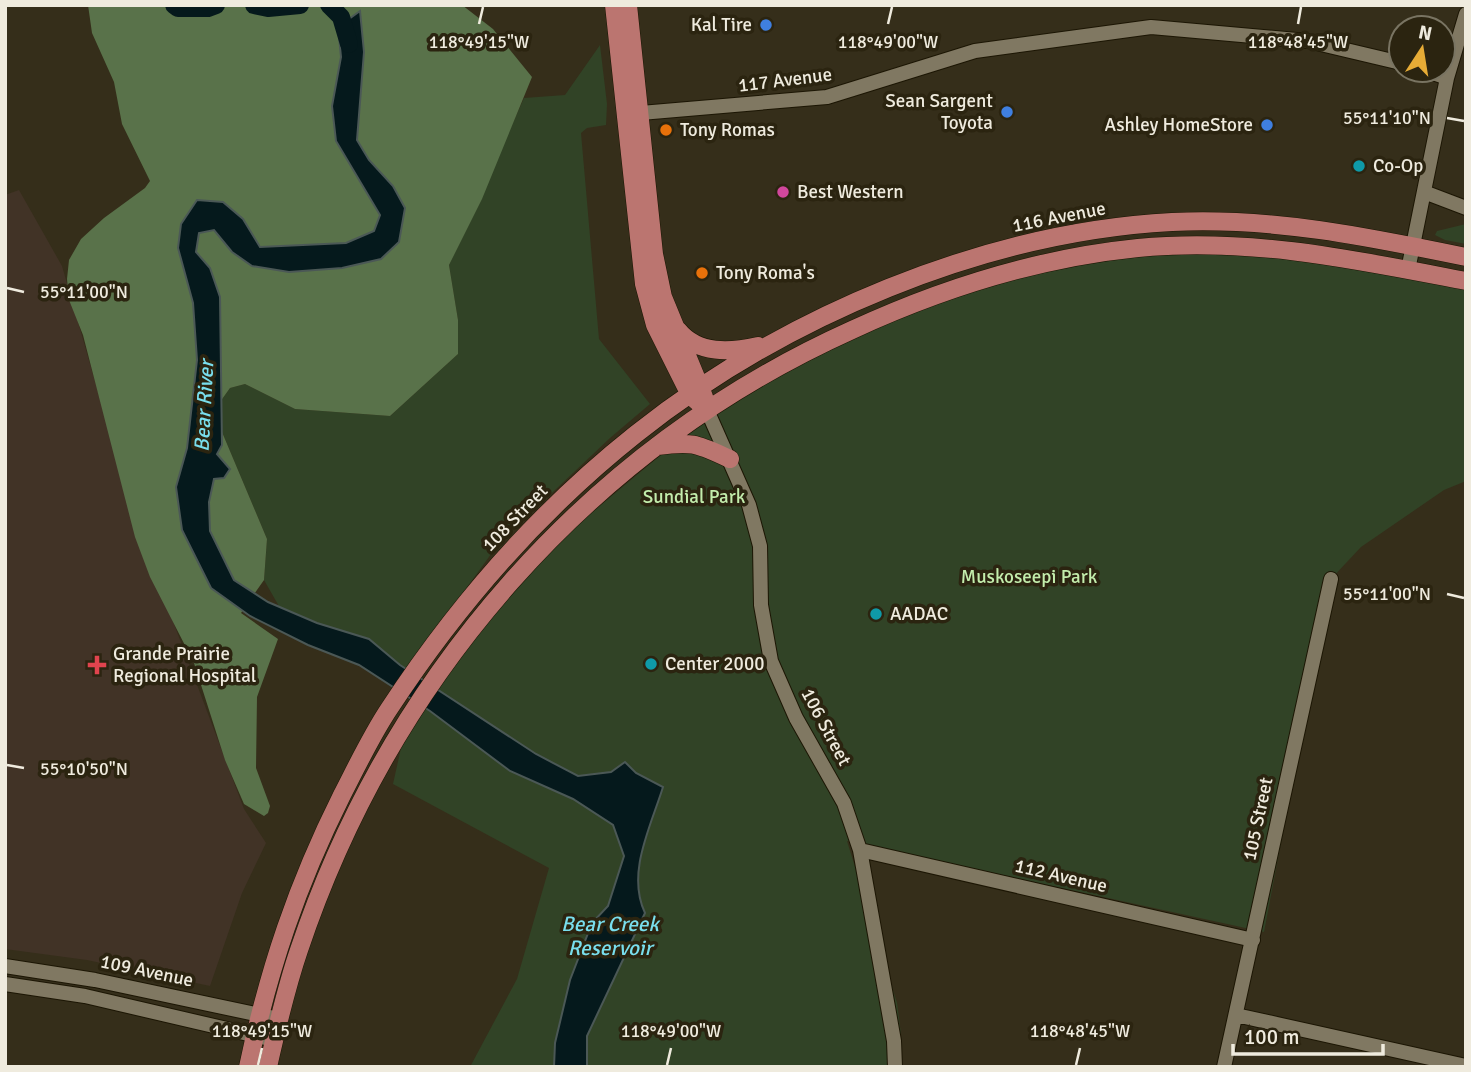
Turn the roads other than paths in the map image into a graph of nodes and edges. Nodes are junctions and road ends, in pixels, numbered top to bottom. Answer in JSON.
{"nodes":[{"id":1,"x":614,"y":5,"type":"edge"},
{"id":2,"x":628,"y":5,"type":"edge"},
{"id":3,"x":1466,"y":14,"type":"edge"},
{"id":4,"x":1457,"y":44,"type":"edge"},
{"id":5,"x":1387,"y":60,"type":"edge"},
{"id":6,"x":1446,"y":84,"type":"edge"},
{"id":7,"x":631,"y":113,"type":"junction"},
{"id":8,"x":1424,"y":192,"type":"junction"},
{"id":9,"x":1466,"y":208,"type":"edge"},
{"id":10,"x":1413,"y":246,"type":"junction"},
{"id":11,"x":1466,"y":257,"type":"edge"},
{"id":12,"x":1408,"y":270,"type":"junction"},
{"id":13,"x":1466,"y":281,"type":"edge"},
{"id":14,"x":673,"y":325,"type":"junction"},
{"id":15,"x":775,"y":343,"type":"junction"},
{"id":16,"x":696,"y":391,"type":"junction"},
{"id":17,"x":707,"y":410,"type":"junction"},
{"id":18,"x":654,"y":446,"type":"junction"},
{"id":19,"x":730,"y":459,"type":"junction"},
{"id":20,"x":1331,"y":579,"type":"dead end"},
{"id":21,"x":860,"y":850,"type":"junction"},
{"id":22,"x":1253,"y":940,"type":"junction"},
{"id":23,"x":5,"y":966,"type":"edge"},
{"id":24,"x":5,"y":985,"type":"edge"},
{"id":25,"x":259,"y":1014,"type":"junction"},
{"id":26,"x":1236,"y":1015,"type":"junction"},
{"id":27,"x":279,"y":1019,"type":"junction"},
{"id":28,"x":255,"y":1035,"type":"junction"},
{"id":29,"x":274,"y":1040,"type":"junction"},
{"id":30,"x":1466,"y":1066,"type":"edge"},
{"id":31,"x":248,"y":1067,"type":"edge"},
{"id":32,"x":268,"y":1067,"type":"edge"},
{"id":33,"x":895,"y":1067,"type":"edge"},
{"id":34,"x":1224,"y":1067,"type":"edge"}],
"edges":[{"from":1,"to":7,"type":"main road"},
{"from":2,"to":7,"type":"main road"},
{"from":3,"to":4,"type":"street"},
{"from":5,"to":7,"type":"street","name":"117 Avenue"},
{"from":6,"to":8,"type":"street"},
{"from":7,"to":14,"type":"main road"},
{"from":7,"to":16,"type":"main road"},
{"from":8,"to":9,"type":"street"},
{"from":8,"to":10,"type":"street"},
{"from":10,"to":11,"type":"main road","name":"116 Avenue"},
{"from":10,"to":12,"type":"street"},
{"from":10,"to":15,"type":"main road","name":"116 Avenue"},
{"from":12,"to":13,"type":"main road"},
{"from":12,"to":17,"type":"main road"},
{"from":14,"to":15,"type":"main road"},
{"from":14,"to":16,"type":"main road"},
{"from":15,"to":16,"type":"main road","name":"116 Avenue"},
{"from":16,"to":17,"type":"main road"},
{"from":16,"to":25,"type":"main road","name":"108 Street"},
{"from":17,"to":18,"type":"main road","name":"108 Street"},
{"from":17,"to":19,"type":"street","name":"106 Street"},
{"from":18,"to":19,"type":"main road"},
{"from":18,"to":27,"type":"main road","name":"108 Street"},
{"from":19,"to":21,"type":"street","name":"106 Street"},
{"from":20,"to":22,"type":"street","name":"105 Street"},
{"from":21,"to":22,"type":"street","name":"112 Avenue"},
{"from":21,"to":33,"type":"street","name":"106 Street"},
{"from":22,"to":26,"type":"street","name":"105 Street"},
{"from":23,"to":25,"type":"street","name":"109 Avenue"},
{"from":24,"to":28,"type":"street","name":"109 Avenue"},
{"from":25,"to":27,"type":"street","name":"109 Avenue"},
{"from":25,"to":28,"type":"main road","name":"108 Street"},
{"from":26,"to":30,"type":"street"},
{"from":26,"to":34,"type":"street","name":"105 Street"},
{"from":27,"to":29,"type":"main road","name":"108 Street"},
{"from":28,"to":29,"type":"street","name":"109 Avenue"},
{"from":28,"to":31,"type":"main road","name":"108 Street"},
{"from":29,"to":32,"type":"main road","name":"108 Street"}]}
